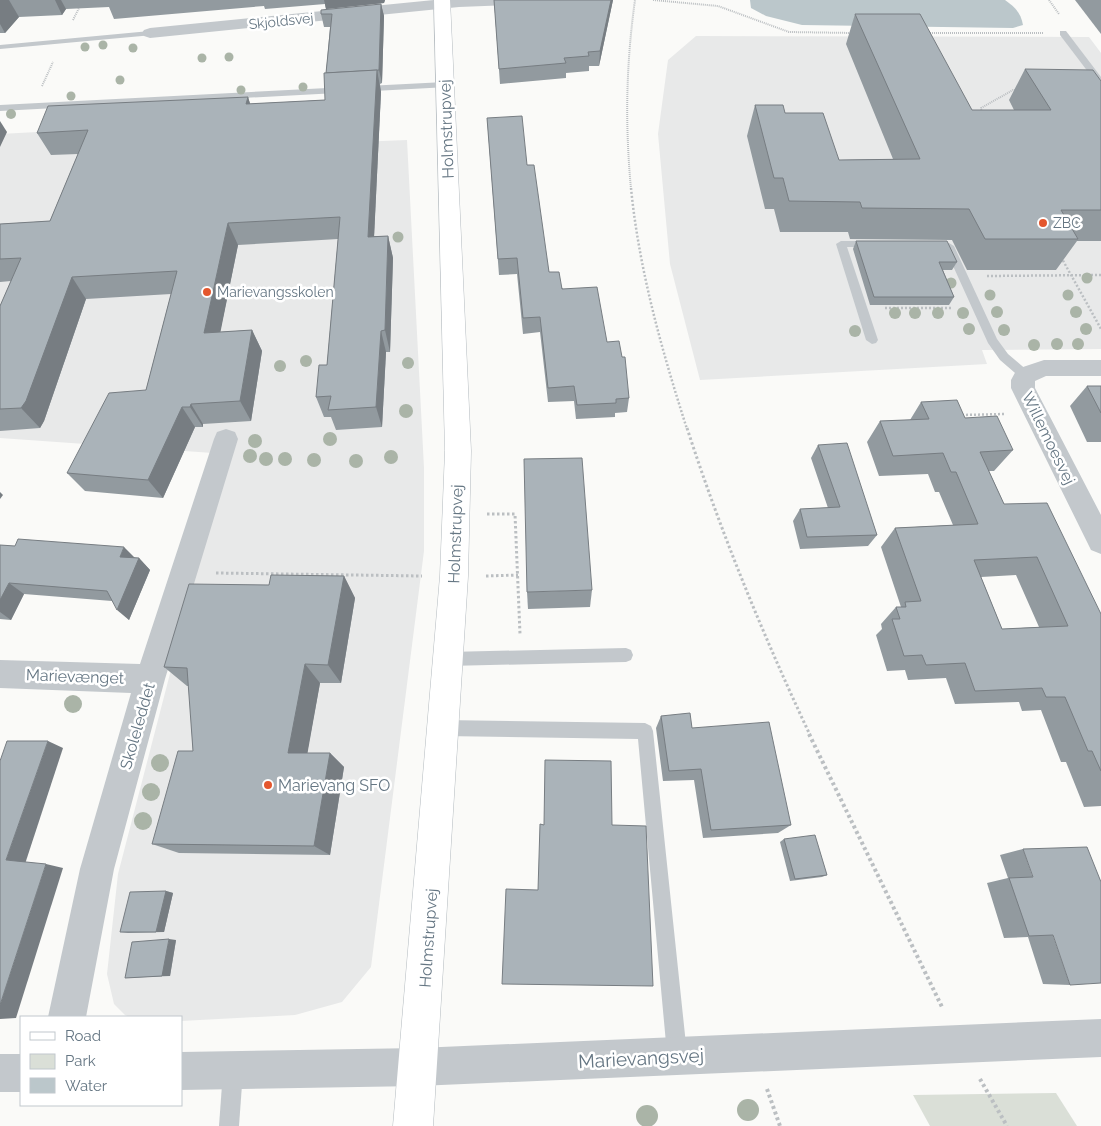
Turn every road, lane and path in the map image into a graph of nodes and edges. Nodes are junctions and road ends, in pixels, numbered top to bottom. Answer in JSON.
{"nodes":[{"id":1,"x":512,"y":0,"type":"edge"},
{"id":2,"x":635,"y":0,"type":"edge"},
{"id":3,"x":653,"y":0,"type":"edge"},
{"id":4,"x":1049,"y":0,"type":"edge"},
{"id":5,"x":442,"y":2,"type":"edge"},
{"id":6,"x":855,"y":33,"type":"edge"},
{"id":7,"x":924,"y":33,"type":"edge"},
{"id":8,"x":1063,"y":33,"type":"junction"},
{"id":9,"x":150,"y":34,"type":"joint"},
{"id":10,"x":0,"y":47,"type":"edge"},
{"id":11,"x":1101,"y":83,"type":"edge"},
{"id":12,"x":445,"y":85,"type":"junction"},
{"id":13,"x":1021,"y":90,"type":"dead end"},
{"id":14,"x":0,"y":108,"type":"edge"},
{"id":15,"x":981,"y":108,"type":"junction"},
{"id":16,"x":978,"y":112,"type":"edge"},
{"id":17,"x":982,"y":114,"type":"edge"},
{"id":18,"x":880,"y":244,"type":"edge"},
{"id":19,"x":938,"y":244,"type":"edge"},
{"id":20,"x":1058,"y":252,"type":"edge"},
{"id":21,"x":1101,"y":275,"type":"edge"},
{"id":22,"x":963,"y":276,"type":"junction"},
{"id":23,"x":1072,"y":276,"type":"junction"},
{"id":24,"x":893,"y":300,"type":"edge"},
{"id":25,"x":922,"y":300,"type":"edge"},
{"id":26,"x":862,"y":308,"type":"junction"},
{"id":27,"x":895,"y":308,"type":"junction"},
{"id":28,"x":925,"y":308,"type":"junction"},
{"id":29,"x":977,"y":308,"type":"junction"},
{"id":30,"x":1101,"y":329,"type":"edge"},
{"id":31,"x":872,"y":340,"type":"dead end"},
{"id":32,"x":1101,"y":368,"type":"edge"},
{"id":33,"x":1025,"y":374,"type":"junction"},
{"id":34,"x":1036,"y":414,"type":"junction"},
{"id":35,"x":953,"y":416,"type":"edge"},
{"id":36,"x":226,"y":439,"type":"dead end"},
{"id":37,"x":456,"y":515,"type":"junction"},
{"id":38,"x":1101,"y":542,"type":"edge"},
{"id":39,"x":183,"y":573,"type":"junction"},
{"id":40,"x":454,"y":576,"type":"junction"},
{"id":41,"x":626,"y":655,"type":"dead end"},
{"id":42,"x":520,"y":657,"type":"junction"},
{"id":43,"x":448,"y":659,"type":"junction"},
{"id":44,"x":0,"y":674,"type":"edge"},
{"id":45,"x":150,"y":679,"type":"junction"},
{"id":46,"x":443,"y":728,"type":"junction"},
{"id":47,"x":68,"y":1016,"type":"edge"},
{"id":48,"x":1101,"y":1038,"type":"edge"},
{"id":49,"x":960,"y":1044,"type":"junction"},
{"id":50,"x":677,"y":1056,"type":"junction"},
{"id":51,"x":418,"y":1067,"type":"junction"},
{"id":52,"x":233,"y":1070,"type":"junction"},
{"id":53,"x":182,"y":1071,"type":"edge"},
{"id":54,"x":20,"y":1073,"type":"edge"},
{"id":55,"x":0,"y":1074,"type":"edge"},
{"id":56,"x":229,"y":1126,"type":"edge"},
{"id":57,"x":413,"y":1126,"type":"edge"},
{"id":58,"x":1007,"y":1126,"type":"edge"}],
"edges":[{"from":1,"to":5,"type":"street","name":"Skjoldsvej"},
{"from":2,"to":49,"type":"path"},
{"from":3,"to":6,"type":"path"},
{"from":4,"to":8,"type":"path"},
{"from":5,"to":9,"type":"street","name":"Skjoldsvej"},
{"from":5,"to":12,"type":"street","name":"Holmstrupvej"},
{"from":7,"to":8,"type":"path"},
{"from":8,"to":11,"type":"lane"},
{"from":9,"to":10,"type":"lane"},
{"from":12,"to":14,"type":"lane"},
{"from":12,"to":37,"type":"street","name":"Holmstrupvej"},
{"from":13,"to":15,"type":"path"},
{"from":15,"to":16,"type":"path"},
{"from":15,"to":17,"type":"path"},
{"from":18,"to":26,"type":"lane"},
{"from":19,"to":22,"type":"lane"},
{"from":20,"to":23,"type":"path"},
{"from":21,"to":23,"type":"path"},
{"from":22,"to":23,"type":"path"},
{"from":22,"to":29,"type":"lane"},
{"from":23,"to":30,"type":"path"},
{"from":24,"to":27,"type":"path"},
{"from":25,"to":28,"type":"path"},
{"from":26,"to":27,"type":"path"},
{"from":26,"to":31,"type":"lane"},
{"from":27,"to":28,"type":"path"},
{"from":28,"to":29,"type":"path"},
{"from":29,"to":33,"type":"lane"},
{"from":32,"to":33,"type":"street","name":"Willemoesvej"},
{"from":33,"to":34,"type":"street","name":"Willemoesvej"},
{"from":34,"to":35,"type":"path"},
{"from":34,"to":38,"type":"street","name":"Willemoesvej"},
{"from":36,"to":39,"type":"street","name":"Skoleleddet"},
{"from":37,"to":40,"type":"street","name":"Holmstrupvej"},
{"from":37,"to":42,"type":"path"},
{"from":39,"to":40,"type":"path"},
{"from":39,"to":45,"type":"street","name":"Skoleleddet"},
{"from":40,"to":43,"type":"street","name":"Holmstrupvej"},
{"from":41,"to":42,"type":"lane"},
{"from":42,"to":43,"type":"lane"},
{"from":43,"to":46,"type":"street","name":"Holmstrupvej"},
{"from":44,"to":45,"type":"street","name":"Marievænget"},
{"from":45,"to":47,"type":"street","name":"Skoleleddet"},
{"from":46,"to":50,"type":"lane"},
{"from":46,"to":51,"type":"street","name":"Holmstrupvej"},
{"from":48,"to":49,"type":"street","name":"Marievangsvej"},
{"from":49,"to":50,"type":"street","name":"Marievangsvej"},
{"from":49,"to":58,"type":"path"},
{"from":50,"to":51,"type":"street","name":"Marievangsvej"},
{"from":51,"to":52,"type":"street","name":"Marievangsvej"},
{"from":51,"to":57,"type":"street","name":"Holmstrupvej"},
{"from":52,"to":53,"type":"street","name":"Marievangsvej"},
{"from":52,"to":56,"type":"lane"},
{"from":54,"to":55,"type":"street"}]}
